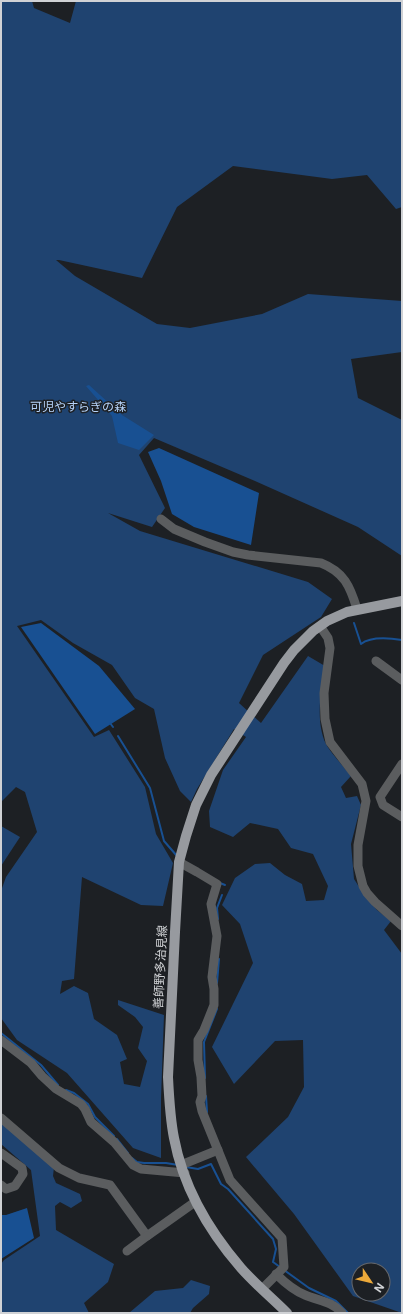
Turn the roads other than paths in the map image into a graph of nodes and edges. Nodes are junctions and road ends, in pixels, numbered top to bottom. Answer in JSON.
{"nodes":[{"id":1,"x":161,"y":519,"type":"dead end"},
{"id":2,"x":402,"y":601,"type":"edge"},
{"id":3,"x":357,"y":609,"type":"junction"},
{"id":4,"x":320,"y":626,"type":"junction"},
{"id":5,"x":376,"y":661,"type":"dead end"},
{"id":6,"x":402,"y":680,"type":"edge"},
{"id":7,"x":402,"y":764,"type":"edge"},
{"id":8,"x":366,"y":801,"type":"junction"},
{"id":9,"x":380,"y":801,"type":"junction"},
{"id":10,"x":402,"y":817,"type":"edge"},
{"id":11,"x":179,"y":862,"type":"junction"},
{"id":12,"x":402,"y":926,"type":"edge"},
{"id":13,"x":1,"y":1040,"type":"edge"},
{"id":14,"x":1,"y":1118,"type":"edge"},
{"id":15,"x":218,"y":1150,"type":"junction"},
{"id":16,"x":1,"y":1153,"type":"edge"},
{"id":17,"x":184,"y":1167,"type":"junction"},
{"id":18,"x":1,"y":1185,"type":"edge"},
{"id":19,"x":195,"y":1202,"type":"junction"},
{"id":20,"x":146,"y":1236,"type":"junction"},
{"id":21,"x":127,"y":1251,"type":"dead end"},
{"id":22,"x":280,"y":1271,"type":"junction"},
{"id":23,"x":262,"y":1289,"type":"junction"},
{"id":24,"x":287,"y":1313,"type":"edge"},
{"id":25,"x":342,"y":1313,"type":"edge"}],
"edges":[{"from":1,"to":3,"type":"street"},
{"from":2,"to":3,"type":"main road","name":"善師野多治見線"},
{"from":3,"to":4,"type":"main road","name":"善師野多治見線"},
{"from":4,"to":8,"type":"street"},
{"from":4,"to":11,"type":"main road","name":"善師野多治見線"},
{"from":5,"to":6,"type":"street"},
{"from":7,"to":9,"type":"street"},
{"from":8,"to":9,"type":"street"},
{"from":8,"to":12,"type":"street"},
{"from":9,"to":10,"type":"street"},
{"from":11,"to":15,"type":"street"},
{"from":11,"to":17,"type":"main road","name":"善師野多治見線"},
{"from":13,"to":17,"type":"street"},
{"from":14,"to":20,"type":"street"},
{"from":15,"to":17,"type":"street"},
{"from":15,"to":22,"type":"street"},
{"from":16,"to":18,"type":"street"},
{"from":17,"to":19,"type":"main road","name":"善師野多治見線"},
{"from":19,"to":20,"type":"street"},
{"from":19,"to":23,"type":"main road","name":"善師野多治見線"},
{"from":20,"to":21,"type":"street"},
{"from":22,"to":23,"type":"street"},
{"from":22,"to":25,"type":"street"},
{"from":23,"to":24,"type":"main road","name":"善師野多治見線"}]}
